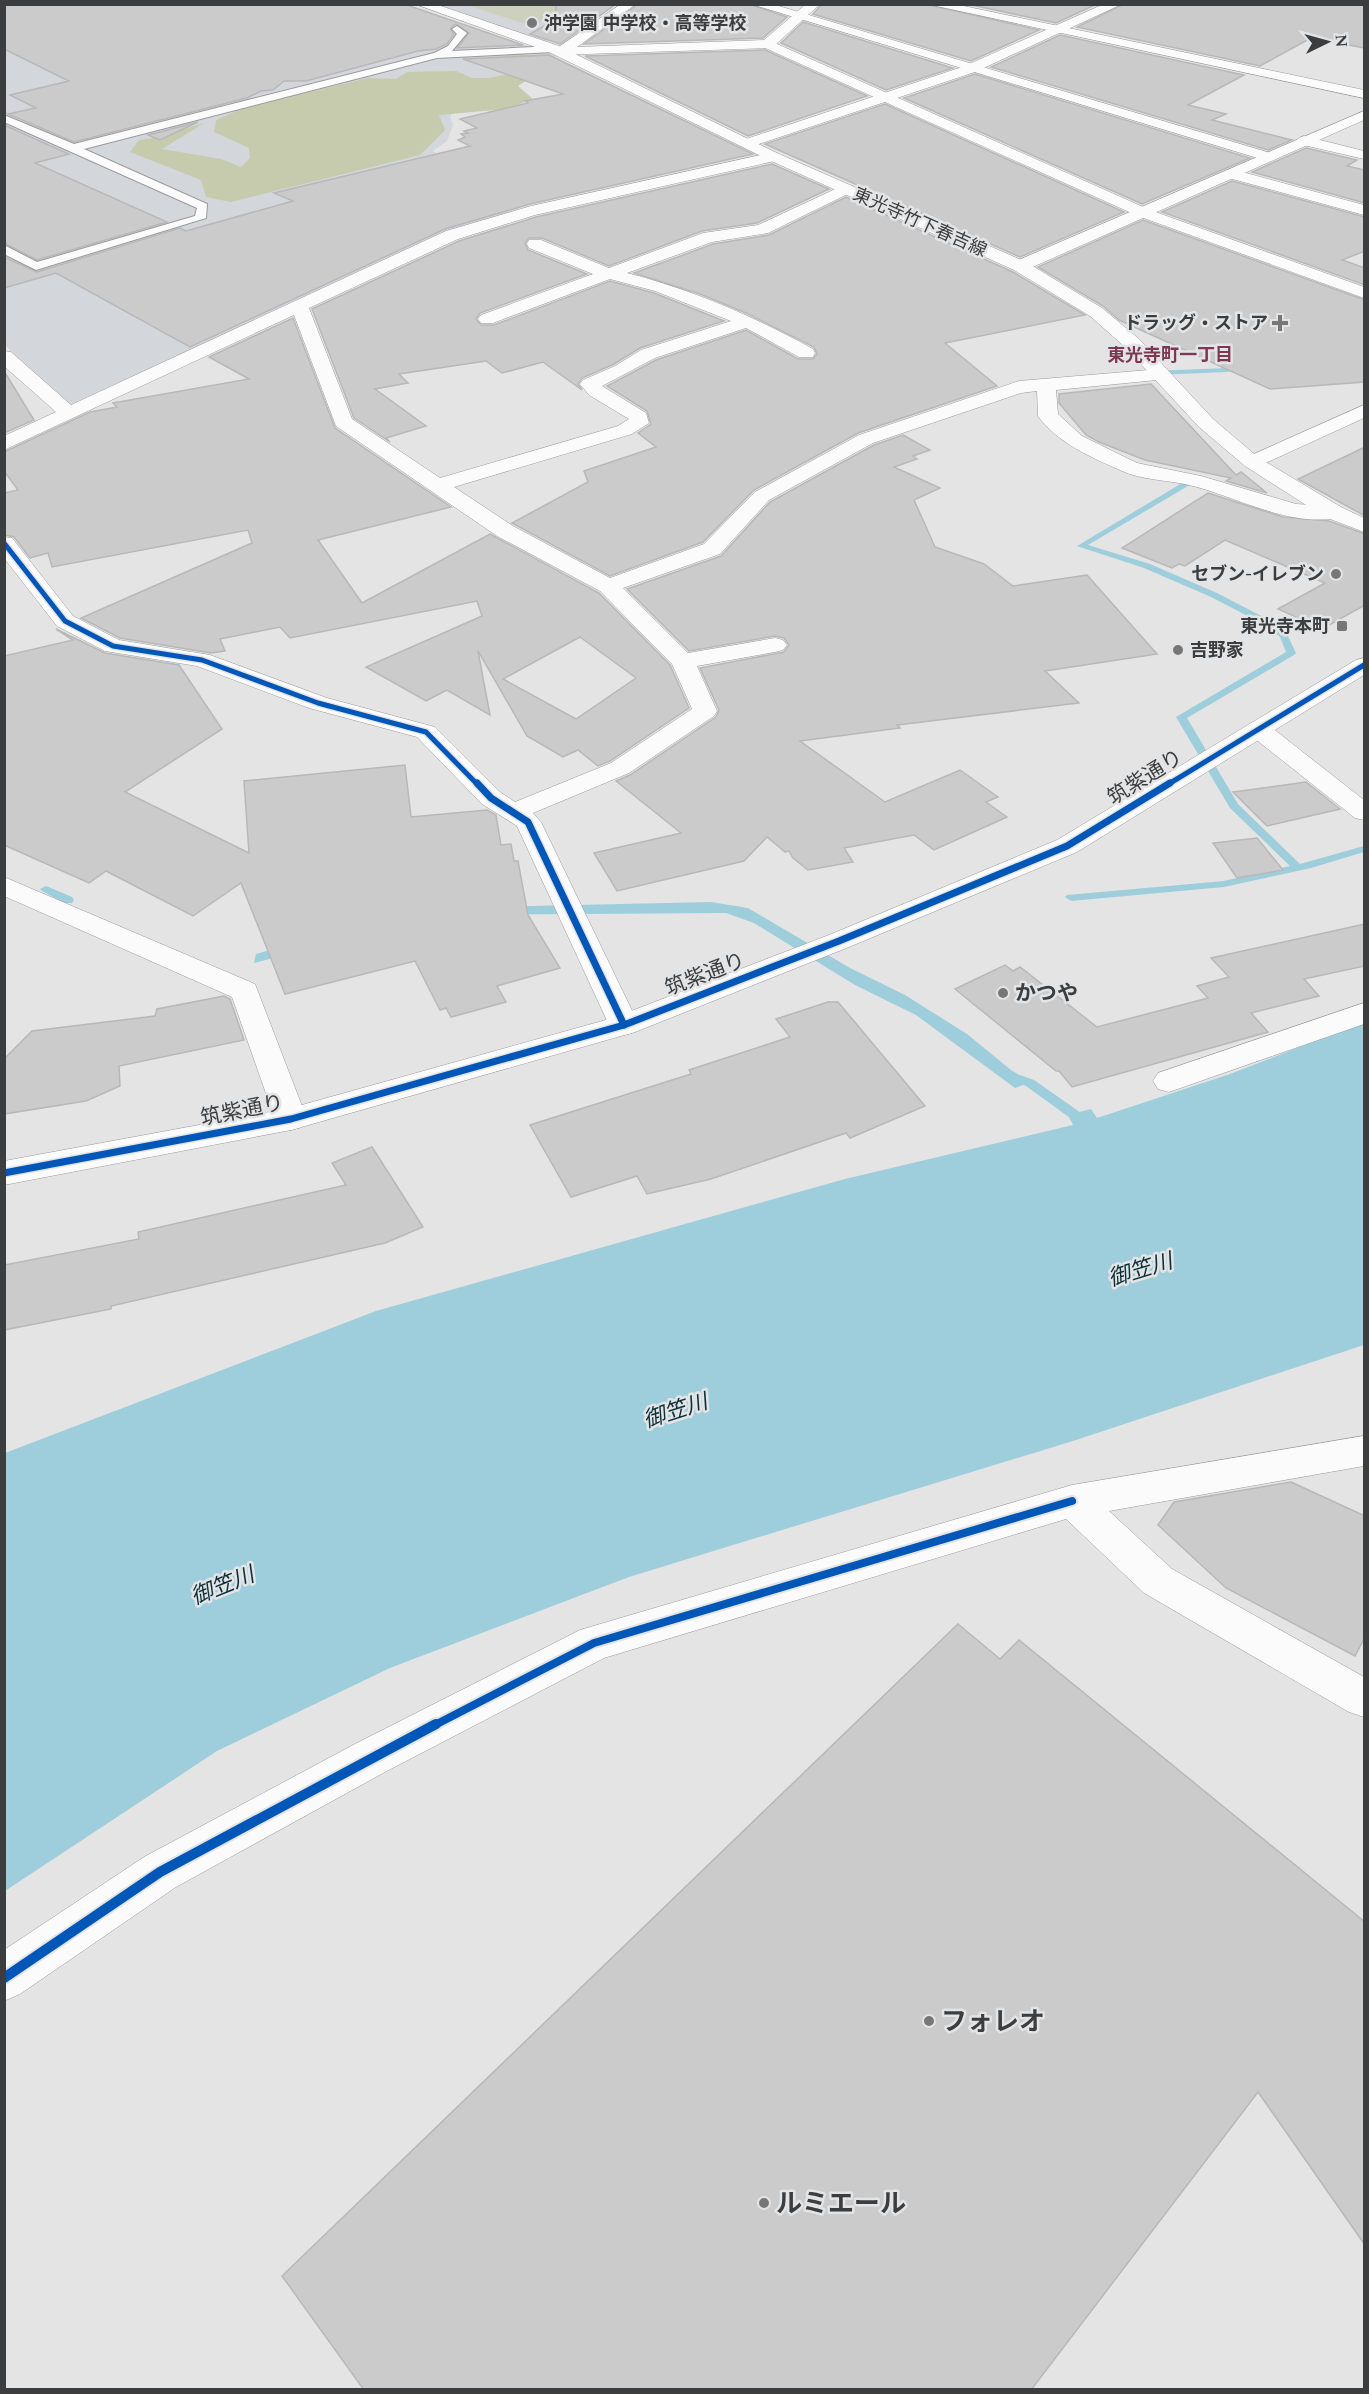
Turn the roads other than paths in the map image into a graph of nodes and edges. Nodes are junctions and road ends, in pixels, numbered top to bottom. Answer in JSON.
{"nodes":[{"id":1,"x":421,"y":4,"type":"edge"},
{"id":2,"x":630,"y":4,"type":"edge"},
{"id":3,"x":757,"y":4,"type":"edge"},
{"id":4,"x":814,"y":4,"type":"edge"},
{"id":5,"x":933,"y":4,"type":"edge"},
{"id":6,"x":1116,"y":4,"type":"edge"},
{"id":7,"x":799,"y":17,"type":"junction"},
{"id":8,"x":457,"y":29,"type":"dead end"},
{"id":9,"x":1058,"y":30,"type":"junction"},
{"id":10,"x":768,"y":44,"type":"junction"},
{"id":11,"x":451,"y":48,"type":"junction"},
{"id":12,"x":558,"y":51,"type":"junction"},
{"id":13,"x":489,"y":53,"type":"junction"},
{"id":14,"x":437,"y":54,"type":"junction"},
{"id":15,"x":970,"y":69,"type":"junction"},
{"id":16,"x":950,"y":74,"type":"junction"},
{"id":17,"x":1365,"y":94,"type":"edge"},
{"id":18,"x":884,"y":98,"type":"junction"},
{"id":19,"x":1365,"y":115,"type":"edge"},
{"id":20,"x":4,"y":118,"type":"edge"},
{"id":21,"x":1143,"y":135,"type":"dead end"},
{"id":22,"x":1304,"y":141,"type":"junction"},
{"id":23,"x":748,"y":143,"type":"junction"},
{"id":24,"x":73,"y":148,"type":"junction"},
{"id":25,"x":1365,"y":155,"type":"edge"},
{"id":26,"x":774,"y":157,"type":"junction"},
{"id":27,"x":1269,"y":157,"type":"junction"},
{"id":28,"x":1222,"y":160,"type":"dead end"},
{"id":29,"x":1238,"y":171,"type":"junction"},
{"id":30,"x":846,"y":189,"type":"junction"},
{"id":31,"x":1365,"y":210,"type":"edge"},
{"id":32,"x":1144,"y":213,"type":"junction"},
{"id":33,"x":535,"y":244,"type":"dead end"},
{"id":34,"x":4,"y":249,"type":"edge"},
{"id":35,"x":1020,"y":266,"type":"junction"},
{"id":36,"x":609,"y":274,"type":"junction"},
{"id":37,"x":1365,"y":293,"type":"edge"},
{"id":38,"x":300,"y":307,"type":"junction"},
{"id":39,"x":487,"y":319,"type":"dead end"},
{"id":40,"x":748,"y":321,"type":"junction"},
{"id":41,"x":806,"y":353,"type":"dead end"},
{"id":42,"x":4,"y":356,"type":"edge"},
{"id":43,"x":1160,"y":375,"type":"junction"},
{"id":44,"x":1046,"y":385,"type":"junction"},
{"id":45,"x":1365,"y":411,"type":"edge"},
{"id":46,"x":68,"y":413,"type":"junction"},
{"id":47,"x":4,"y":444,"type":"edge"},
{"id":48,"x":1252,"y":462,"type":"junction"},
{"id":49,"x":438,"y":485,"type":"junction"},
{"id":50,"x":1333,"y":512,"type":"junction"},
{"id":51,"x":1365,"y":526,"type":"edge"},
{"id":52,"x":4,"y":543,"type":"edge"},
{"id":53,"x":608,"y":586,"type":"junction"},
{"id":54,"x":775,"y":645,"type":"dead end"},
{"id":55,"x":683,"y":661,"type":"junction"},
{"id":56,"x":1365,"y":665,"type":"edge"},
{"id":57,"x":1258,"y":729,"type":"junction"},
{"id":58,"x":513,"y":812,"type":"junction"},
{"id":59,"x":1365,"y":812,"type":"edge"},
{"id":60,"x":4,"y":885,"type":"edge"},
{"id":61,"x":1365,"y":1013,"type":"edge"},
{"id":62,"x":624,"y":1025,"type":"junction"},
{"id":63,"x":1168,"y":1081,"type":"dead end"},
{"id":64,"x":291,"y":1119,"type":"junction"},
{"id":65,"x":4,"y":1173,"type":"edge"},
{"id":66,"x":1365,"y":1451,"type":"edge"},
{"id":67,"x":1072,"y":1501,"type":"junction"},
{"id":68,"x":1365,"y":1698,"type":"edge"},
{"id":69,"x":4,"y":1978,"type":"edge"}],
"edges":[{"from":1,"to":12,"type":"street","name":"東光寺竹下春吉線"},
{"from":2,"to":12,"type":"street"},
{"from":3,"to":7,"type":"street"},
{"from":4,"to":7,"type":"street"},
{"from":5,"to":9,"type":"street"},
{"from":6,"to":9,"type":"street"},
{"from":7,"to":10,"type":"street"},
{"from":7,"to":15,"type":"street"},
{"from":8,"to":11,"type":"lane"},
{"from":9,"to":15,"type":"street"},
{"from":9,"to":17,"type":"street"},
{"from":10,"to":12,"type":"street"},
{"from":10,"to":18,"type":"street"},
{"from":11,"to":13,"type":"lane"},
{"from":11,"to":14,"type":"lane"},
{"from":12,"to":13,"type":"lane"},
{"from":12,"to":23,"type":"street","name":"東光寺竹下春吉線"},
{"from":13,"to":14,"type":"lane"},
{"from":14,"to":24,"type":"lane"},
{"from":15,"to":16,"type":"street"},
{"from":15,"to":27,"type":"street"},
{"from":16,"to":18,"type":"street"},
{"from":16,"to":21,"type":"street"},
{"from":18,"to":23,"type":"street"},
{"from":18,"to":32,"type":"street"},
{"from":19,"to":22,"type":"street"},
{"from":20,"to":24,"type":"lane"},
{"from":22,"to":25,"type":"street"},
{"from":22,"to":27,"type":"street"},
{"from":23,"to":26,"type":"street","name":"東光寺竹下春吉線"},
{"from":24,"to":34,"type":"lane"},
{"from":26,"to":30,"type":"street","name":"東光寺竹下春吉線"},
{"from":26,"to":38,"type":"street"},
{"from":27,"to":29,"type":"street"},
{"from":28,"to":29,"type":"street"},
{"from":29,"to":31,"type":"street"},
{"from":29,"to":32,"type":"street"},
{"from":30,"to":35,"type":"street","name":"東光寺竹下春吉線"},
{"from":30,"to":36,"type":"street"},
{"from":32,"to":35,"type":"street"},
{"from":32,"to":37,"type":"street"},
{"from":33,"to":36,"type":"street"},
{"from":35,"to":43,"type":"street","name":"東光寺竹下春吉線"},
{"from":36,"to":39,"type":"street"},
{"from":36,"to":40,"type":"street"},
{"from":38,"to":46,"type":"street"},
{"from":38,"to":49,"type":"street"},
{"from":40,"to":41,"type":"street"},
{"from":40,"to":49,"type":"street"},
{"from":42,"to":46,"type":"street"},
{"from":43,"to":44,"type":"street"},
{"from":43,"to":48,"type":"street","name":"東光寺竹下春吉線"},
{"from":44,"to":50,"type":"street"},
{"from":44,"to":53,"type":"street"},
{"from":45,"to":48,"type":"street"},
{"from":46,"to":47,"type":"street"},
{"from":48,"to":50,"type":"street","name":"東光寺竹下春吉線"},
{"from":49,"to":53,"type":"street"},
{"from":50,"to":51,"type":"street","name":"東光寺竹下春吉線"},
{"from":52,"to":58,"type":"street"},
{"from":53,"to":55,"type":"street"},
{"from":54,"to":55,"type":"street"},
{"from":55,"to":58,"type":"street"},
{"from":56,"to":57,"type":"street","name":"筑紫通り"},
{"from":57,"to":59,"type":"street"},
{"from":57,"to":62,"type":"street","name":"筑紫通り"},
{"from":58,"to":62,"type":"street"},
{"from":60,"to":64,"type":"street"},
{"from":61,"to":63,"type":"street"},
{"from":62,"to":64,"type":"street","name":"筑紫通り"},
{"from":64,"to":65,"type":"street","name":"筑紫通り"},
{"from":66,"to":67,"type":"street"},
{"from":67,"to":68,"type":"street"},
{"from":67,"to":69,"type":"street"}]}
